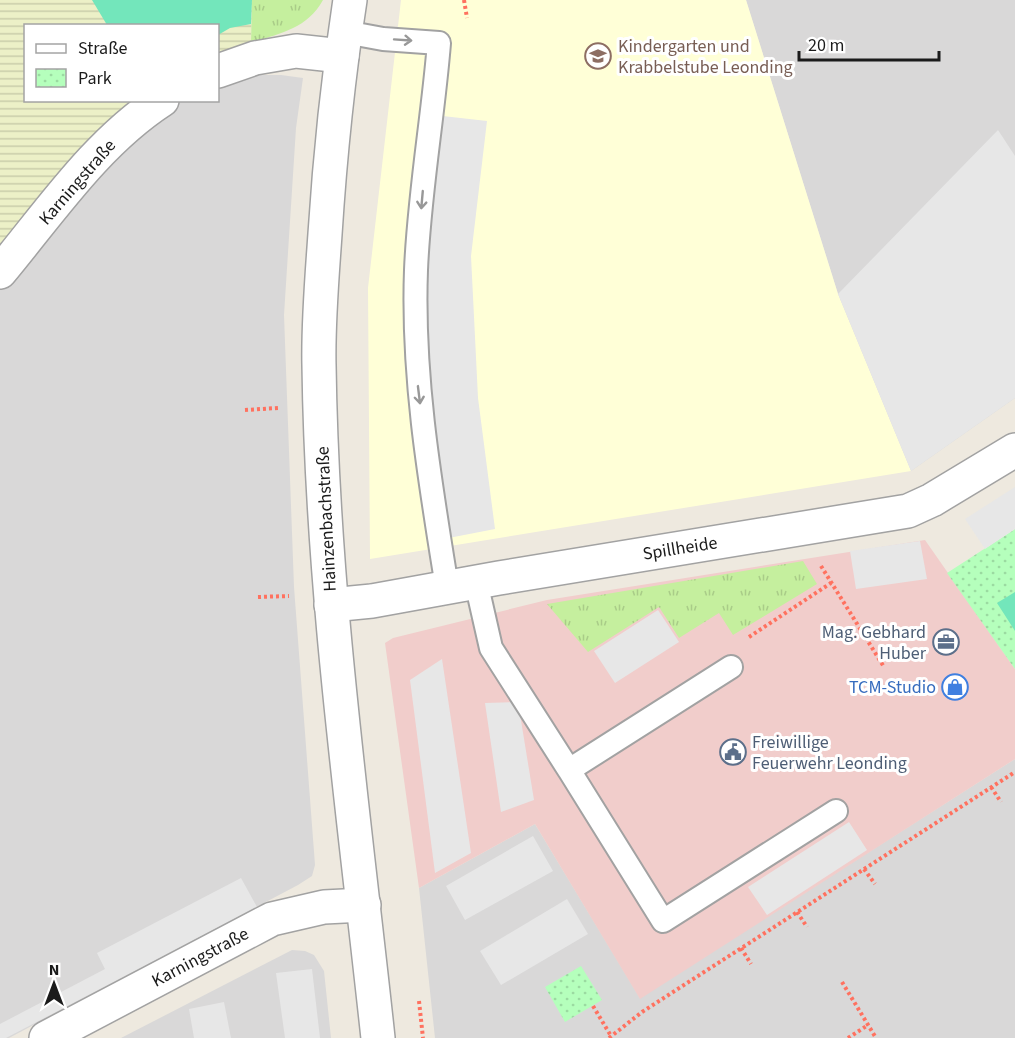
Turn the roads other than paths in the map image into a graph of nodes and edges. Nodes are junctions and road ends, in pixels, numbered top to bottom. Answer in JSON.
{"nodes":[{"id":1,"x":350,"y":0,"type":"edge"},
{"id":2,"x":343,"y":44,"type":"junction"},
{"id":3,"x":219,"y":71,"type":"edge"},
{"id":4,"x":159,"y":102,"type":"edge"},
{"id":5,"x":0,"y":272,"type":"edge"},
{"id":6,"x":1015,"y":450,"type":"edge"},
{"id":7,"x":461,"y":584,"type":"junction"},
{"id":8,"x":331,"y":605,"type":"junction"},
{"id":9,"x":731,"y":667,"type":"dead end"},
{"id":10,"x":568,"y":770,"type":"junction"},
{"id":11,"x":836,"y":811,"type":"dead end"},
{"id":12,"x":364,"y":905,"type":"junction"},
{"id":13,"x":46,"y":1038,"type":"edge"},
{"id":14,"x":378,"y":1038,"type":"edge"}],
"edges":[{"from":1,"to":2,"type":"street","name":"Hainzenbachstraße"},
{"from":2,"to":3,"type":"street"},
{"from":2,"to":7,"type":"lane","one_way":true},
{"from":2,"to":8,"type":"street","name":"Hainzenbachstraße"},
{"from":4,"to":5,"type":"street","name":"Karningstraße"},
{"from":6,"to":7,"type":"street","name":"Spillheide"},
{"from":7,"to":8,"type":"street","name":"Spillheide"},
{"from":7,"to":10,"type":"lane"},
{"from":8,"to":12,"type":"street","name":"Hainzenbachstraße"},
{"from":9,"to":10,"type":"lane"},
{"from":10,"to":11,"type":"lane"},
{"from":12,"to":13,"type":"street","name":"Karningstraße"},
{"from":12,"to":14,"type":"street","name":"Hainzenbachstraße"}]}
